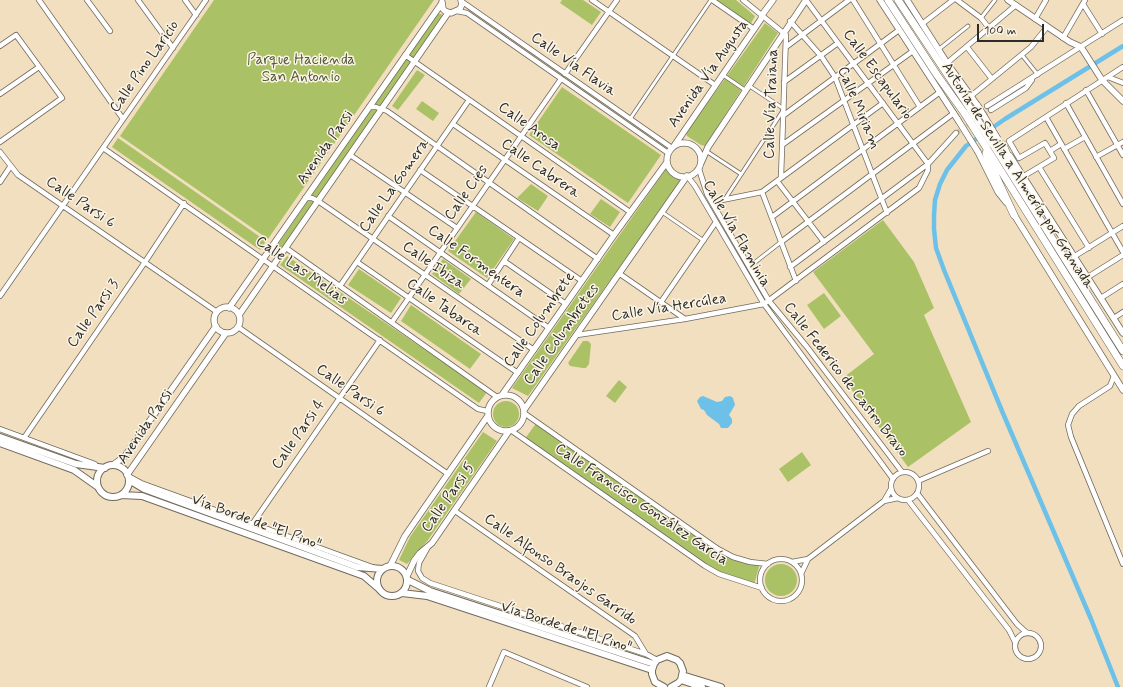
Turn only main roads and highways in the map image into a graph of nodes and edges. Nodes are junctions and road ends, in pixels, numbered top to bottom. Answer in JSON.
{"nodes":[{"id":1,"x":888,"y":0,"type":"edge"},
{"id":2,"x":898,"y":0,"type":"edge"},
{"id":3,"x":968,"y":112,"type":"junction"},
{"id":4,"x":992,"y":143,"type":"junction"},
{"id":5,"x":1006,"y":143,"type":"road end"},
{"id":6,"x":1027,"y":198,"type":"junction"},
{"id":7,"x":1014,"y":215,"type":"road end"},
{"id":8,"x":1123,"y":351,"type":"edge"},
{"id":9,"x":1123,"y":366,"type":"edge"},
{"id":10,"x":0,"y":437,"type":"edge"},
{"id":11,"x":0,"y":443,"type":"edge"},
{"id":12,"x":109,"y":466,"type":"junction"},
{"id":13,"x":128,"y":477,"type":"junction"},
{"id":14,"x":98,"y":487,"type":"junction"},
{"id":15,"x":121,"y":495,"type":"junction"},
{"id":16,"x":380,"y":569,"type":"junction"},
{"id":17,"x":407,"y":578,"type":"junction"},
{"id":18,"x":378,"y":588,"type":"junction"},
{"id":19,"x":402,"y":593,"type":"junction"},
{"id":20,"x":654,"y":665,"type":"junction"},
{"id":21,"x":682,"y":677,"type":"junction"},
{"id":22,"x":660,"y":686,"type":"edge"},
{"id":23,"x":670,"y":687,"type":"edge"},
{"id":24,"x":702,"y":687,"type":"edge"},
{"id":25,"x":721,"y":687,"type":"edge"}],
"edges":[{"from":1,"to":3,"type":"highway","name":"Autovía de Sevilla a Almería por Granada"},
{"from":2,"to":3,"type":"highway","name":"Autovía de Sevilla a Almería por Granada"},
{"from":3,"to":4,"type":"highway","name":"Autovía de Sevilla a Almería por Granada","bridge":true},
{"from":4,"to":6,"type":"highway","name":"Autovía de Sevilla a Almería por Granada"},
{"from":4,"to":7,"type":"highway"},
{"from":4,"to":9,"type":"highway","name":"Autovía de Sevilla a Almería por Granada"},
{"from":5,"to":6,"type":"highway"},
{"from":6,"to":8,"type":"highway","name":"Autovía de Sevilla a Almería por Granada"},
{"from":10,"to":12,"type":"main road"},
{"from":11,"to":14,"type":"main road"},
{"from":12,"to":13,"type":"main road"},
{"from":12,"to":14,"type":"main road"},
{"from":13,"to":15,"type":"main road"},
{"from":13,"to":16,"type":"main road","name":"Vía Borde de \"El Pino\""},
{"from":14,"to":15,"type":"main road"},
{"from":15,"to":18,"type":"main road","name":"Vía Borde de \"El Pino\""},
{"from":16,"to":17,"type":"main road"},
{"from":16,"to":18,"type":"main road"},
{"from":17,"to":19,"type":"main road"},
{"from":17,"to":20,"type":"main road","name":"Vía Borde de \"El Pino\""},
{"from":18,"to":19,"type":"main road"},
{"from":19,"to":20,"type":"main road","name":"Vía Borde de \"El Pino\""},
{"from":20,"to":21,"type":"main road"},
{"from":20,"to":22,"type":"main road"},
{"from":21,"to":23,"type":"main road"},
{"from":21,"to":24,"type":"main road"},
{"from":21,"to":25,"type":"main road"}]}
